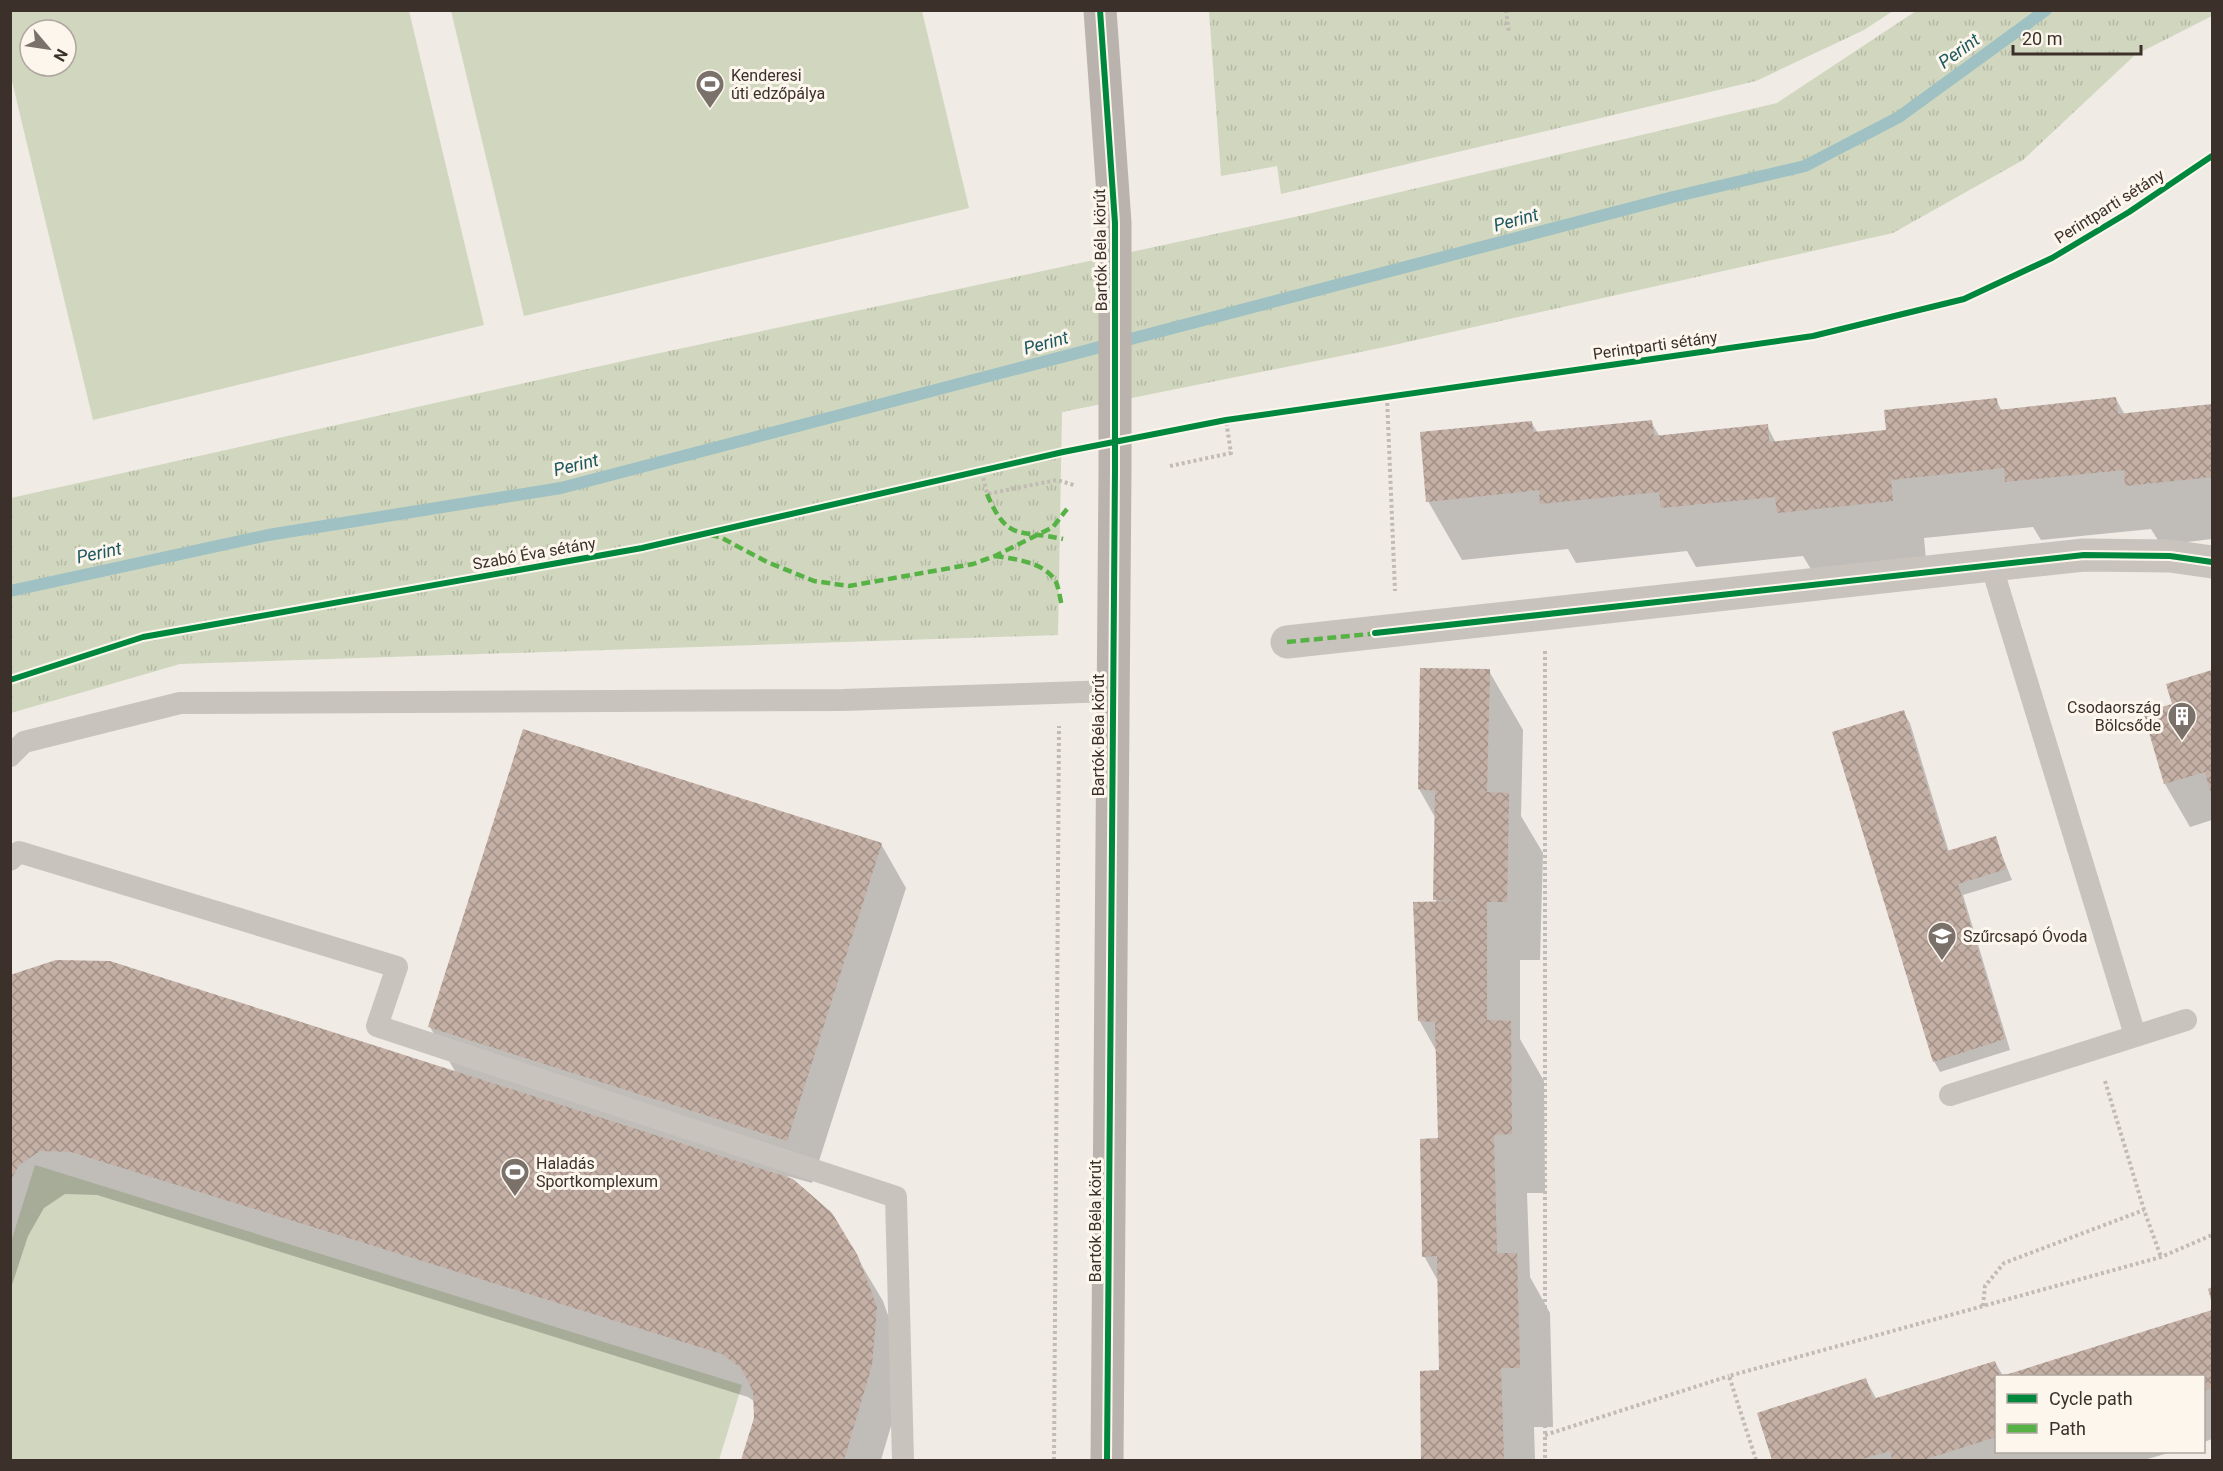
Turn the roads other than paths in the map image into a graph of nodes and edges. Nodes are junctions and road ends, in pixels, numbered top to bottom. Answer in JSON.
{"nodes":[{"id":1,"x":1100,"y":10,"type":"edge"},
{"id":2,"x":2212,"y":562,"type":"edge"},
{"id":3,"x":1991,"y":564,"type":"junction"},
{"id":4,"x":1287,"y":642,"type":"dead end"},
{"id":5,"x":1112,"y":691,"type":"junction"},
{"id":6,"x":10,"y":756,"type":"edge"},
{"id":7,"x":10,"y":860,"type":"edge"},
{"id":8,"x":2186,"y":1020,"type":"dead end"},
{"id":9,"x":2134,"y":1035,"type":"junction"},
{"id":10,"x":1950,"y":1095,"type":"dead end"},
{"id":11,"x":903,"y":1461,"type":"edge"},
{"id":12,"x":1107,"y":1461,"type":"edge"}],
"edges":[{"from":1,"to":5,"type":"street","name":"Bartók Béla körút"},
{"from":2,"to":3,"type":"street"},
{"from":3,"to":4,"type":"street"},
{"from":3,"to":9,"type":"lane"},
{"from":5,"to":6,"type":"lane"},
{"from":5,"to":12,"type":"street","name":"Bartók Béla körút"},
{"from":7,"to":11,"type":"lane"},
{"from":8,"to":9,"type":"lane"},
{"from":9,"to":10,"type":"lane"}]}
